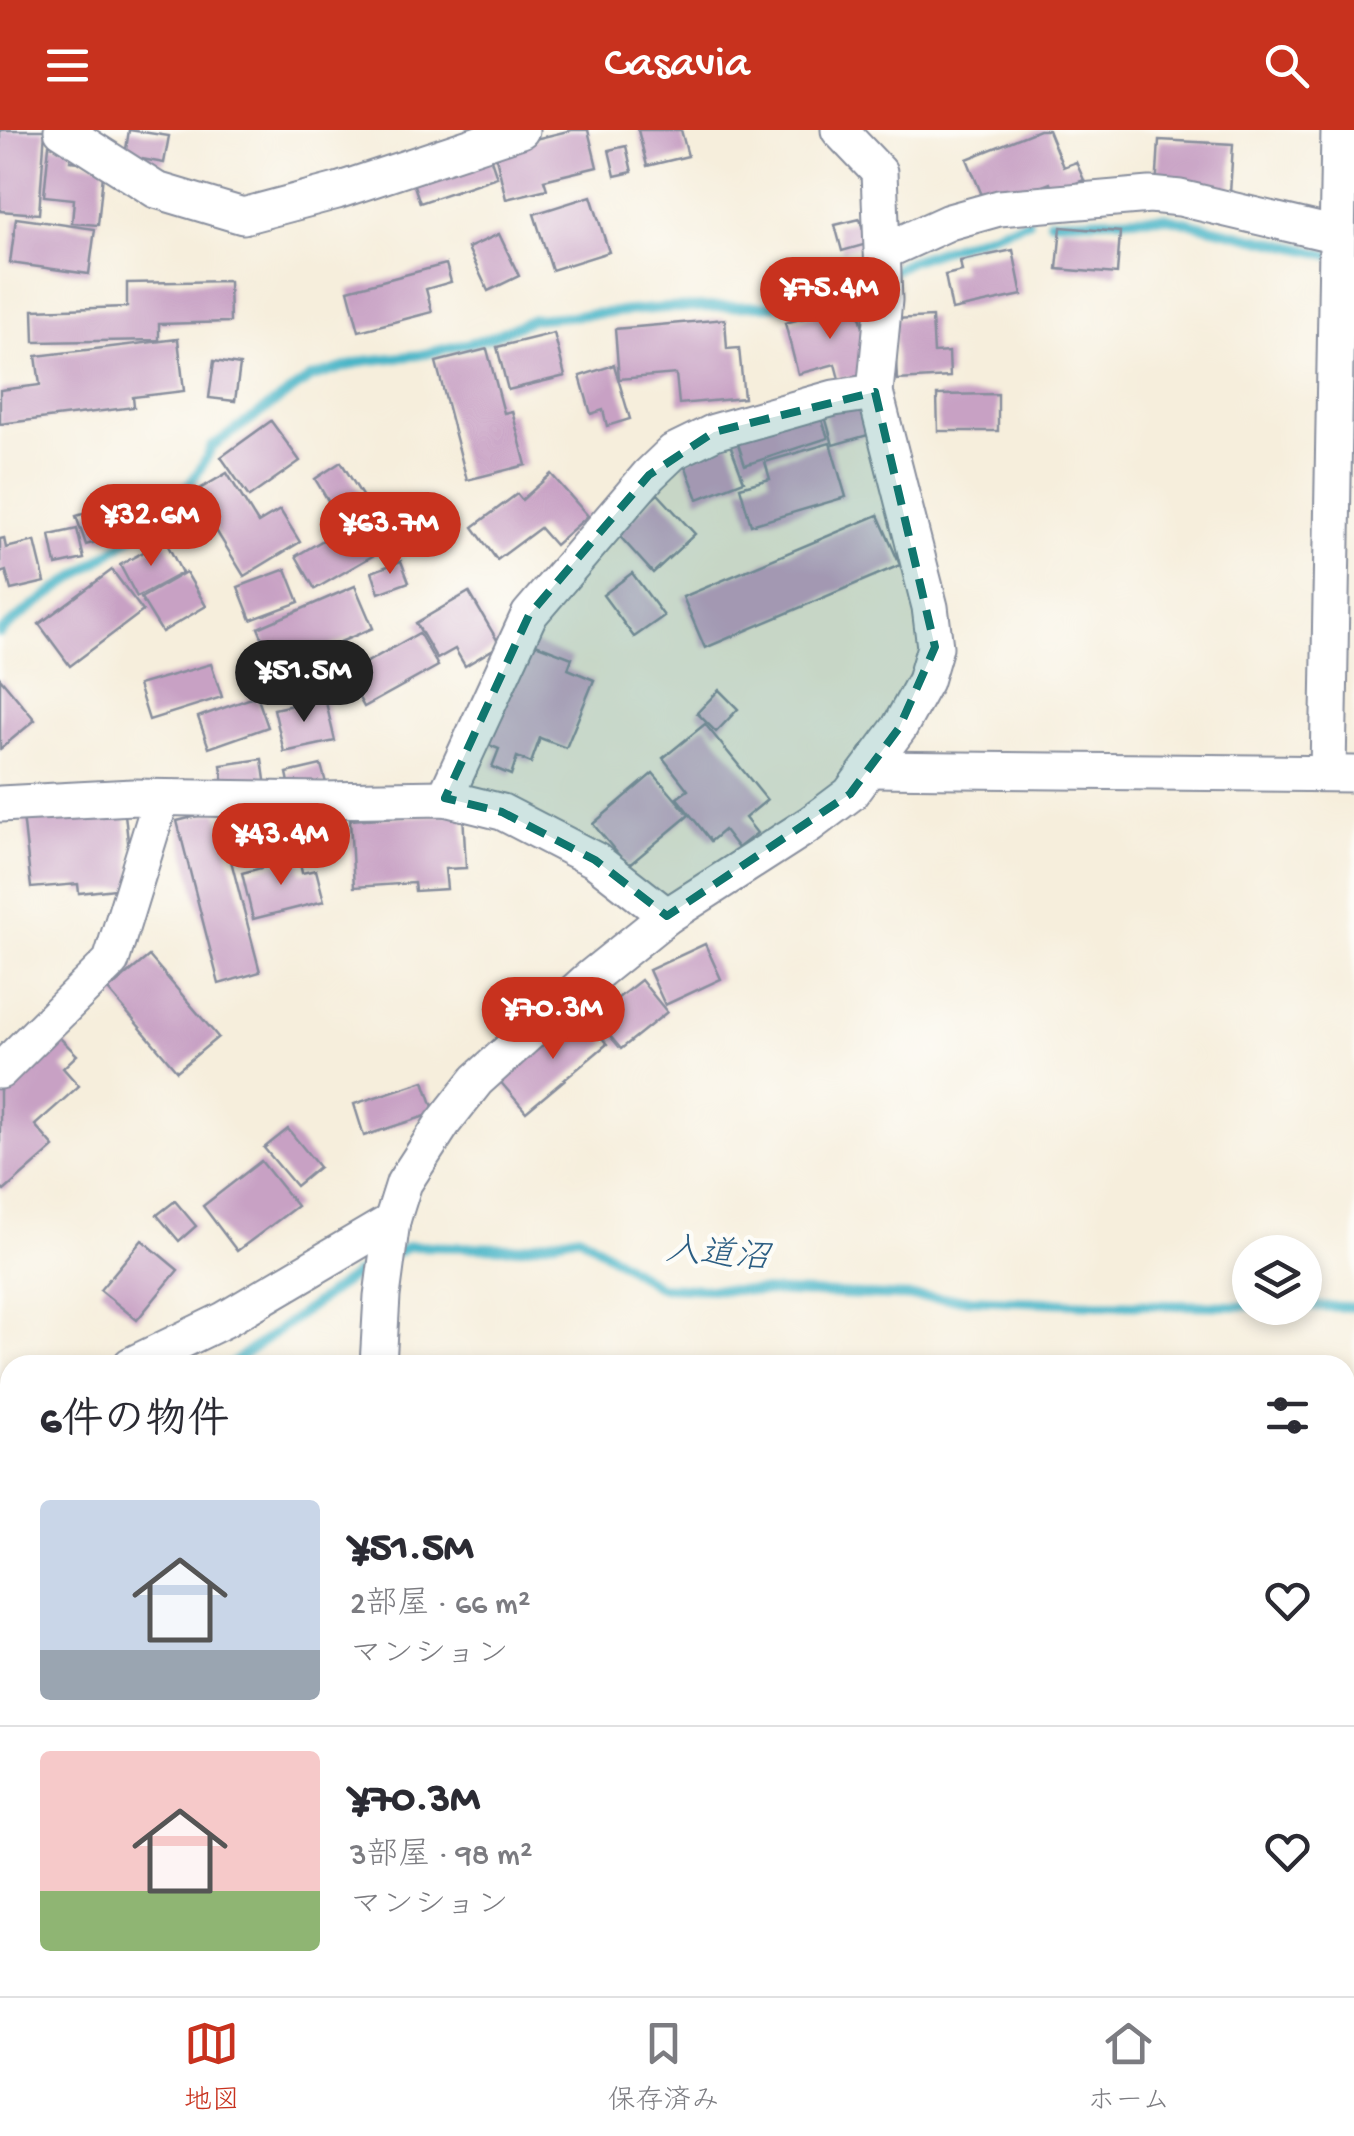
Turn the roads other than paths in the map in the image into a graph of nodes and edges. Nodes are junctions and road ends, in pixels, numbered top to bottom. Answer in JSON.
{"nodes":[{"id":1,"x":62,"y":130,"type":"edge"},
{"id":2,"x":521,"y":130,"type":"edge"},
{"id":3,"x":840,"y":130,"type":"edge"},
{"id":4,"x":1339,"y":130,"type":"edge"},
{"id":5,"x":1337,"y":235,"type":"junction"},
{"id":6,"x":883,"y":252,"type":"junction"},
{"id":7,"x":875,"y":392,"type":"junction"},
{"id":8,"x":870,"y":769,"type":"junction"},
{"id":9,"x":1341,"y":774,"type":"edge"},
{"id":10,"x":445,"y":798,"type":"junction"},
{"id":11,"x":160,"y":799,"type":"junction"},
{"id":12,"x":0,"y":804,"type":"edge"},
{"id":13,"x":667,"y":916,"type":"junction"},
{"id":14,"x":0,"y":1071,"type":"edge"},
{"id":15,"x":391,"y":1227,"type":"junction"},
{"id":16,"x":152,"y":1355,"type":"edge"},
{"id":17,"x":379,"y":1355,"type":"edge"}],
"edges":[{"from":1,"to":2,"type":"street"},
{"from":3,"to":6,"type":"street"},
{"from":4,"to":5,"type":"street"},
{"from":5,"to":6,"type":"street"},
{"from":5,"to":9,"type":"street"},
{"from":6,"to":7,"type":"street"},
{"from":7,"to":8,"type":"street"},
{"from":7,"to":10,"type":"street"},
{"from":8,"to":9,"type":"street"},
{"from":8,"to":13,"type":"street"},
{"from":10,"to":11,"type":"street"},
{"from":10,"to":13,"type":"street"},
{"from":11,"to":12,"type":"street"},
{"from":11,"to":14,"type":"street"},
{"from":13,"to":15,"type":"street"},
{"from":15,"to":16,"type":"street"},
{"from":15,"to":17,"type":"street"}]}
